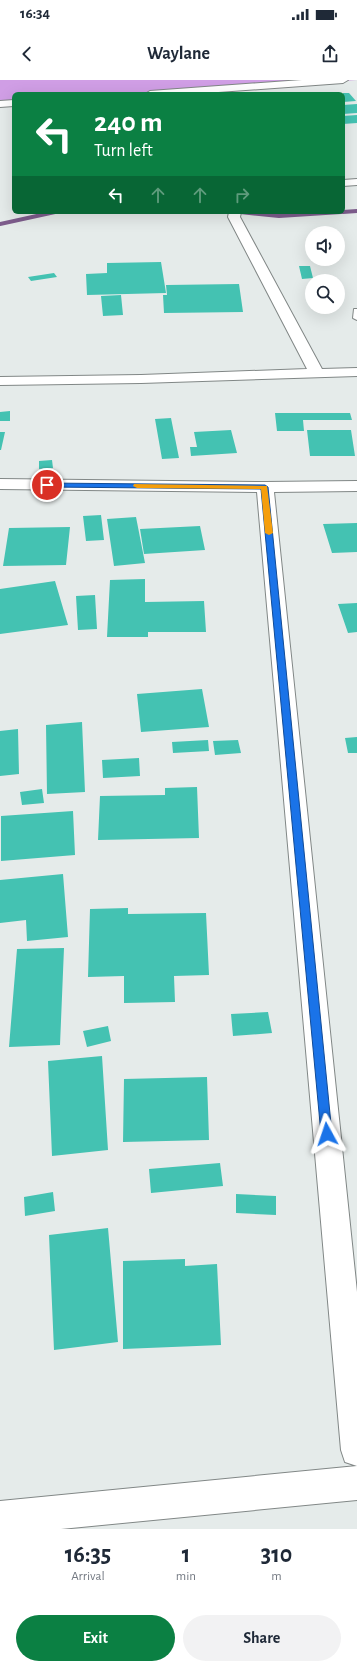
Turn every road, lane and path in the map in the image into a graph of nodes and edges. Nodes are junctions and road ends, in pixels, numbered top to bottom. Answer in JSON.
{"nodes":[{"id":1,"x":343,"y":80,"type":"edge"},
{"id":2,"x":200,"y":92,"type":"edge"},
{"id":3,"x":12,"y":103,"type":"edge"},
{"id":4,"x":0,"y":104,"type":"edge"},
{"id":5,"x":345,"y":182,"type":"edge"},
{"id":6,"x":357,"y":182,"type":"edge"},
{"id":7,"x":235,"y":215,"type":"edge"},
{"id":8,"x":357,"y":311,"type":"edge"},
{"id":9,"x":357,"y":318,"type":"edge"},
{"id":10,"x":357,"y":372,"type":"edge"},
{"id":11,"x":317,"y":374,"type":"junction"},
{"id":12,"x":0,"y":381,"type":"edge"},
{"id":13,"x":0,"y":484,"type":"edge"},
{"id":14,"x":357,"y":486,"type":"edge"},
{"id":15,"x":265,"y":487,"type":"junction"},
{"id":16,"x":357,"y":1450,"type":"edge"},
{"id":17,"x":357,"y":1483,"type":"edge"},
{"id":18,"x":0,"y":1518,"type":"edge"}],
"edges":[{"from":1,"to":2,"type":"street"},
{"from":3,"to":4,"type":"street"},
{"from":5,"to":6,"type":"street"},
{"from":7,"to":11,"type":"street"},
{"from":8,"to":9,"type":"lane"},
{"from":10,"to":11,"type":"street"},
{"from":11,"to":12,"type":"street"},
{"from":13,"to":15,"type":"street"},
{"from":14,"to":15,"type":"street"},
{"from":15,"to":16,"type":"street"},
{"from":17,"to":18,"type":"street"}]}
